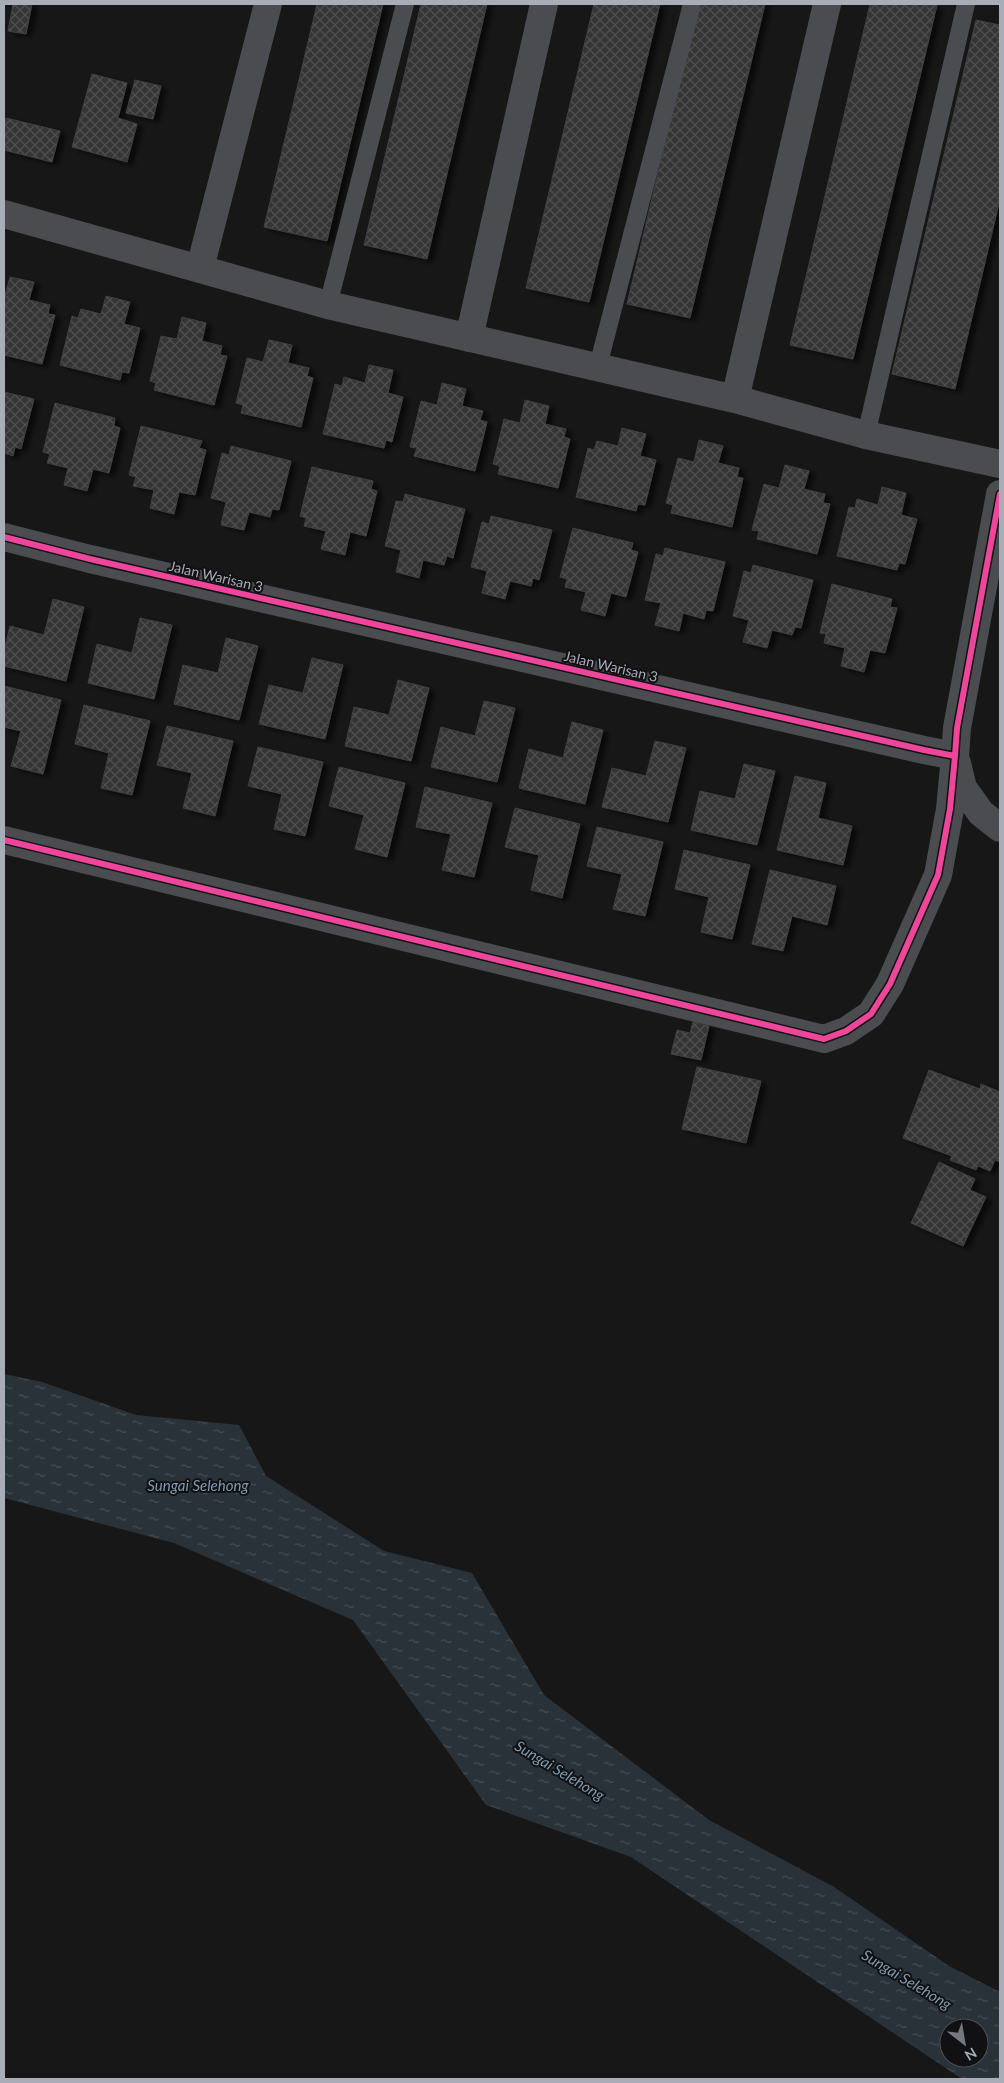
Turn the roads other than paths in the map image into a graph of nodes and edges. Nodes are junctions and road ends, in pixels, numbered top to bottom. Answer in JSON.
{"nodes":[{"id":1,"x":268,"y":4,"type":"edge"},
{"id":2,"x":405,"y":4,"type":"edge"},
{"id":3,"x":544,"y":4,"type":"edge"},
{"id":4,"x":692,"y":4,"type":"edge"},
{"id":5,"x":827,"y":4,"type":"edge"},
{"id":6,"x":966,"y":4,"type":"edge"},
{"id":7,"x":4,"y":214,"type":"edge"},
{"id":8,"x":200,"y":268,"type":"junction"},
{"id":9,"x":328,"y":305,"type":"junction"},
{"id":10,"x":469,"y":338,"type":"junction"},
{"id":11,"x":598,"y":366,"type":"junction"},
{"id":12,"x":735,"y":399,"type":"junction"},
{"id":13,"x":866,"y":435,"type":"junction"},
{"id":14,"x":1000,"y":464,"type":"edge"},
{"id":15,"x":1000,"y":494,"type":"edge"},
{"id":16,"x":4,"y":537,"type":"edge"},
{"id":17,"x":955,"y":756,"type":"junction"},
{"id":18,"x":1000,"y":828,"type":"edge"},
{"id":19,"x":4,"y":840,"type":"edge"}],
"edges":[{"from":1,"to":8,"type":"street"},
{"from":2,"to":9,"type":"lane"},
{"from":3,"to":10,"type":"street"},
{"from":4,"to":11,"type":"lane"},
{"from":5,"to":12,"type":"street"},
{"from":6,"to":13,"type":"lane"},
{"from":7,"to":8,"type":"street"},
{"from":8,"to":9,"type":"street"},
{"from":9,"to":10,"type":"street"},
{"from":10,"to":11,"type":"street"},
{"from":11,"to":12,"type":"street"},
{"from":12,"to":13,"type":"street"},
{"from":13,"to":14,"type":"street"},
{"from":15,"to":17,"type":"street"},
{"from":16,"to":17,"type":"street","name":"Jalan Warisan 3"},
{"from":17,"to":18,"type":"street"},
{"from":17,"to":19,"type":"street"}]}
